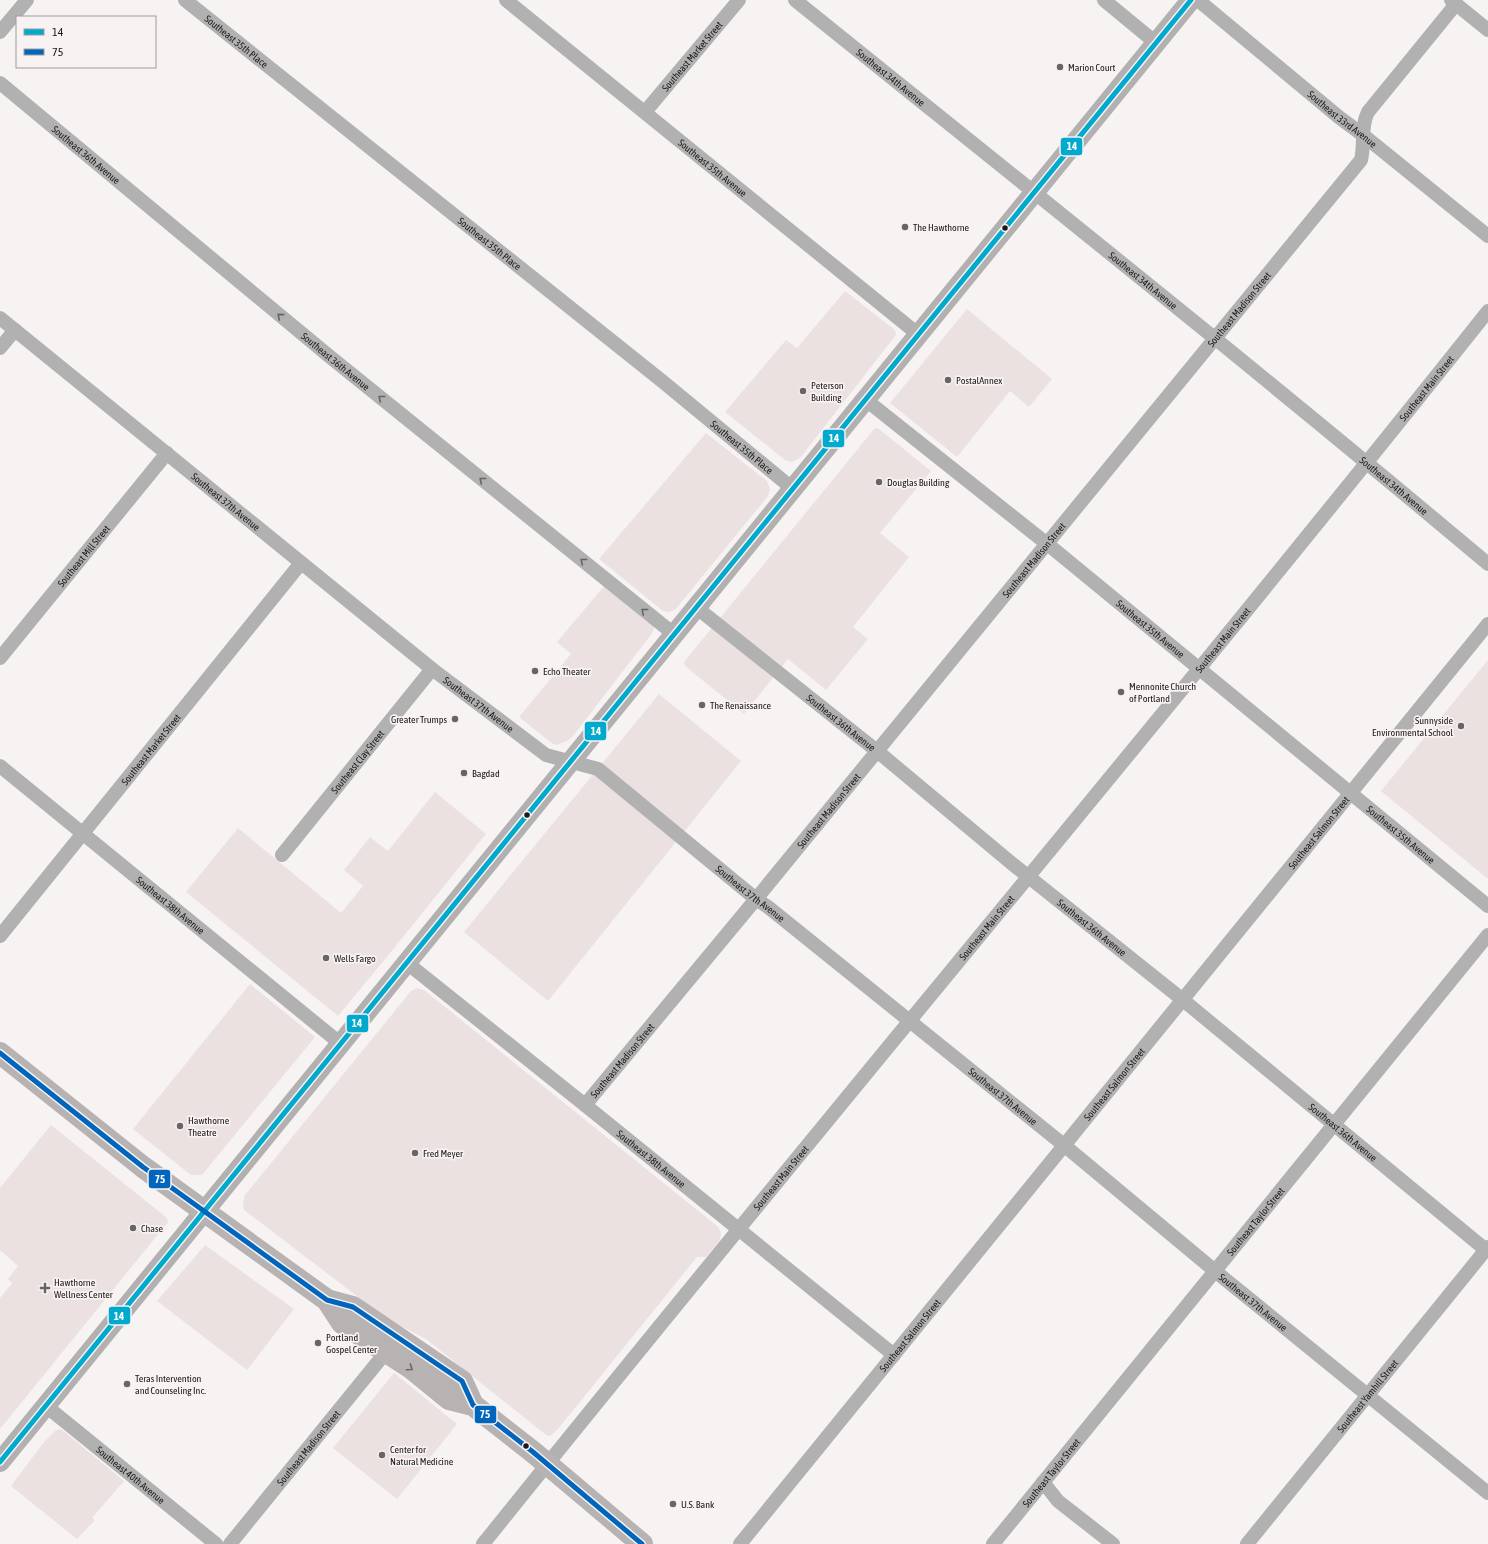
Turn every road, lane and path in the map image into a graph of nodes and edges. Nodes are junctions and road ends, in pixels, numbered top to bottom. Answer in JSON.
{"nodes":[{"id":1,"x":27,"y":0,"type":"edge"},
{"id":2,"x":185,"y":0,"type":"edge"},
{"id":3,"x":506,"y":0,"type":"edge"},
{"id":4,"x":739,"y":0,"type":"edge"},
{"id":5,"x":795,"y":0,"type":"edge"},
{"id":6,"x":1104,"y":0,"type":"edge"},
{"id":7,"x":1191,"y":0,"type":"edge"},
{"id":8,"x":1198,"y":0,"type":"edge"},
{"id":9,"x":1454,"y":2,"type":"edge"},
{"id":10,"x":1488,"y":30,"type":"edge"},
{"id":11,"x":0,"y":32,"type":"edge"},
{"id":12,"x":1156,"y":43,"type":"junction"},
{"id":13,"x":0,"y":83,"type":"edge"},
{"id":14,"x":645,"y":112,"type":"junction"},
{"id":15,"x":1363,"y":136,"type":"junction"},
{"id":16,"x":1034,"y":193,"type":"junction"},
{"id":17,"x":1488,"y":236,"type":"edge"},
{"id":18,"x":1488,"y":311,"type":"edge"},
{"id":19,"x":0,"y":318,"type":"edge"},
{"id":20,"x":15,"y":330,"type":"junction"},
{"id":21,"x":919,"y":335,"type":"junction"},
{"id":22,"x":1214,"y":338,"type":"junction"},
{"id":23,"x":0,"y":348,"type":"edge"},
{"id":24,"x":866,"y":400,"type":"junction"},
{"id":25,"x":167,"y":453,"type":"junction"},
{"id":26,"x":1367,"y":463,"type":"junction"},
{"id":27,"x":794,"y":489,"type":"junction"},
{"id":28,"x":1047,"y":543,"type":"junction"},
{"id":29,"x":301,"y":563,"type":"junction"},
{"id":30,"x":1488,"y":564,"type":"edge"},
{"id":31,"x":697,"y":608,"type":"junction"},
{"id":32,"x":1488,"y":624,"type":"edge"},
{"id":33,"x":674,"y":635,"type":"junction"},
{"id":34,"x":0,"y":658,"type":"edge"},
{"id":35,"x":432,"y":669,"type":"junction"},
{"id":36,"x":1200,"y":669,"type":"junction"},
{"id":37,"x":877,"y":751,"type":"junction"},
{"id":38,"x":571,"y":762,"type":"junction"},
{"id":39,"x":0,"y":766,"type":"edge"},
{"id":40,"x":1351,"y":794,"type":"junction"},
{"id":41,"x":83,"y":833,"type":"junction"},
{"id":42,"x":282,"y":855,"type":"dead end"},
{"id":43,"x":1029,"y":876,"type":"junction"},
{"id":44,"x":756,"y":898,"type":"junction"},
{"id":45,"x":1488,"y":906,"type":"edge"},
{"id":46,"x":1488,"y":935,"type":"edge"},
{"id":47,"x":0,"y":936,"type":"edge"},
{"id":48,"x":407,"y":963,"type":"junction"},
{"id":49,"x":1183,"y":1000,"type":"junction"},
{"id":50,"x":910,"y":1021,"type":"junction"},
{"id":51,"x":341,"y":1044,"type":"junction"},
{"id":52,"x":0,"y":1053,"type":"edge"},
{"id":53,"x":585,"y":1105,"type":"junction"},
{"id":54,"x":1334,"y":1124,"type":"junction"},
{"id":55,"x":1064,"y":1146,"type":"junction"},
{"id":56,"x":205,"y":1211,"type":"junction"},
{"id":57,"x":739,"y":1230,"type":"junction"},
{"id":58,"x":1487,"y":1248,"type":"edge"},
{"id":59,"x":1215,"y":1271,"type":"junction"},
{"id":60,"x":327,"y":1300,"type":"junction"},
{"id":61,"x":386,"y":1352,"type":"junction"},
{"id":62,"x":894,"y":1355,"type":"junction"},
{"id":63,"x":1368,"y":1395,"type":"junction"},
{"id":64,"x":473,"y":1405,"type":"junction"},
{"id":65,"x":46,"y":1406,"type":"junction"},
{"id":66,"x":2,"y":1456,"type":"edge"},
{"id":67,"x":547,"y":1464,"type":"junction"},
{"id":68,"x":1043,"y":1482,"type":"junction"},
{"id":69,"x":1488,"y":1493,"type":"edge"},
{"id":70,"x":216,"y":1544,"type":"edge"},
{"id":71,"x":230,"y":1544,"type":"edge"},
{"id":72,"x":483,"y":1544,"type":"edge"},
{"id":73,"x":642,"y":1544,"type":"edge"},
{"id":74,"x":740,"y":1544,"type":"edge"},
{"id":75,"x":993,"y":1544,"type":"edge"},
{"id":76,"x":1113,"y":1544,"type":"edge"},
{"id":77,"x":1247,"y":1544,"type":"edge"}],
"edges":[{"from":1,"to":11,"type":"street"},
{"from":2,"to":27,"type":"street","name":"Southeast 35th Place"},
{"from":3,"to":14,"type":"street","name":"Southeast 35th Avenue"},
{"from":4,"to":14,"type":"street","name":"Southeast Market Street"},
{"from":5,"to":16,"type":"street","name":"Southeast 34th Avenue"},
{"from":6,"to":12,"type":"street"},
{"from":7,"to":12,"type":"main road"},
{"from":8,"to":15,"type":"street","name":"Southeast 33rd Avenue"},
{"from":9,"to":10,"type":"street"},
{"from":9,"to":15,"type":"street","name":"Southeast Madison Street"},
{"from":12,"to":16,"type":"main road"},
{"from":33,"to":13,"type":"street","name":"Southeast 36th Avenue","one_way":true},
{"from":14,"to":21,"type":"street","name":"Southeast 35th Avenue"},
{"from":15,"to":17,"type":"street","name":"Southeast 33rd Avenue"},
{"from":15,"to":22,"type":"street","name":"Southeast Madison Street"},
{"from":16,"to":21,"type":"main road"},
{"from":16,"to":22,"type":"street","name":"Southeast 34th Avenue"},
{"from":18,"to":26,"type":"street","name":"Southeast Main Street"},
{"from":19,"to":20,"type":"street","name":"Southeast 37th Avenue"},
{"from":20,"to":23,"type":"street"},
{"from":20,"to":25,"type":"street","name":"Southeast 37th Avenue"},
{"from":21,"to":24,"type":"main road"},
{"from":22,"to":26,"type":"street","name":"Southeast 34th Avenue"},
{"from":22,"to":28,"type":"street","name":"Southeast Madison Street"},
{"from":24,"to":27,"type":"main road"},
{"from":24,"to":28,"type":"street","name":"Southeast 35th Avenue"},
{"from":25,"to":29,"type":"street","name":"Southeast 37th Avenue"},
{"from":25,"to":34,"type":"street","name":"Southeast Mill Street"},
{"from":26,"to":30,"type":"street","name":"Southeast 34th Avenue"},
{"from":26,"to":36,"type":"street","name":"Southeast Main Street"},
{"from":27,"to":31,"type":"main road"},
{"from":28,"to":36,"type":"street","name":"Southeast 35th Avenue"},
{"from":28,"to":37,"type":"street","name":"Southeast Madison Street"},
{"from":29,"to":35,"type":"street","name":"Southeast 37th Avenue"},
{"from":29,"to":41,"type":"street","name":"Southeast Market Street"},
{"from":31,"to":33,"type":"main road"},
{"from":31,"to":37,"type":"street","name":"Southeast 36th Avenue"},
{"from":32,"to":40,"type":"street","name":"Southeast Salmon Street"},
{"from":33,"to":38,"type":"main road"},
{"from":35,"to":38,"type":"street","name":"Southeast 37th Avenue"},
{"from":35,"to":42,"type":"street","name":"Southeast Clay Street"},
{"from":36,"to":40,"type":"street","name":"Southeast 35th Avenue"},
{"from":36,"to":43,"type":"street","name":"Southeast Main Street"},
{"from":37,"to":43,"type":"street","name":"Southeast 36th Avenue"},
{"from":37,"to":44,"type":"street","name":"Southeast Madison Street"},
{"from":38,"to":44,"type":"street","name":"Southeast 37th Avenue"},
{"from":38,"to":48,"type":"main road"},
{"from":39,"to":41,"type":"street","name":"Southeast 38th Avenue"},
{"from":40,"to":45,"type":"street","name":"Southeast 35th Avenue"},
{"from":40,"to":49,"type":"street","name":"Southeast Salmon Street"},
{"from":41,"to":47,"type":"street","name":"Southeast Market Street"},
{"from":41,"to":51,"type":"street","name":"Southeast 38th Avenue"},
{"from":43,"to":49,"type":"street","name":"Southeast 36th Avenue"},
{"from":43,"to":50,"type":"street","name":"Southeast Main Street"},
{"from":44,"to":50,"type":"street","name":"Southeast 37th Avenue"},
{"from":44,"to":53,"type":"street","name":"Southeast Madison Street"},
{"from":46,"to":54,"type":"street","name":"Southeast Taylor Street"},
{"from":48,"to":51,"type":"main road"},
{"from":48,"to":53,"type":"street","name":"Southeast 38th Avenue"},
{"from":49,"to":54,"type":"street","name":"Southeast 36th Avenue"},
{"from":49,"to":55,"type":"street","name":"Southeast Salmon Street"},
{"from":50,"to":55,"type":"street","name":"Southeast 37th Avenue"},
{"from":50,"to":57,"type":"street","name":"Southeast Main Street"},
{"from":51,"to":56,"type":"main road"},
{"from":52,"to":56,"type":"main road"},
{"from":53,"to":57,"type":"street","name":"Southeast 38th Avenue"},
{"from":54,"to":58,"type":"street","name":"Southeast 36th Avenue"},
{"from":54,"to":59,"type":"street","name":"Southeast Taylor Street"},
{"from":55,"to":59,"type":"street","name":"Southeast 37th Avenue"},
{"from":55,"to":62,"type":"street","name":"Southeast Salmon Street"},
{"from":56,"to":60,"type":"main road"},
{"from":56,"to":65,"type":"main road"},
{"from":57,"to":62,"type":"street","name":"Southeast 38th Avenue"},
{"from":57,"to":67,"type":"street","name":"Southeast Main Street"},
{"from":58,"to":63,"type":"street","name":"Southeast Yamhill Street"},
{"from":59,"to":63,"type":"street","name":"Southeast 37th Avenue"},
{"from":59,"to":68,"type":"street","name":"Southeast Taylor Street"},
{"from":60,"to":61,"type":"main road"},
{"from":60,"to":64,"type":"main road"},
{"from":61,"to":64,"type":"main road","one_way":true},
{"from":61,"to":71,"type":"street","name":"Southeast Madison Street"},
{"from":62,"to":74,"type":"street","name":"Southeast Salmon Street"},
{"from":63,"to":69,"type":"street","name":"Southeast 37th Avenue"},
{"from":63,"to":77,"type":"street","name":"Southeast Yamhill Street"},
{"from":64,"to":67,"type":"main road"},
{"from":65,"to":66,"type":"main road"},
{"from":65,"to":70,"type":"street","name":"Southeast 40th Avenue"},
{"from":67,"to":72,"type":"street","name":"Southeast Main Street"},
{"from":67,"to":73,"type":"main road"},
{"from":68,"to":75,"type":"street","name":"Southeast Taylor Street"},
{"from":68,"to":76,"type":"street"}]}
